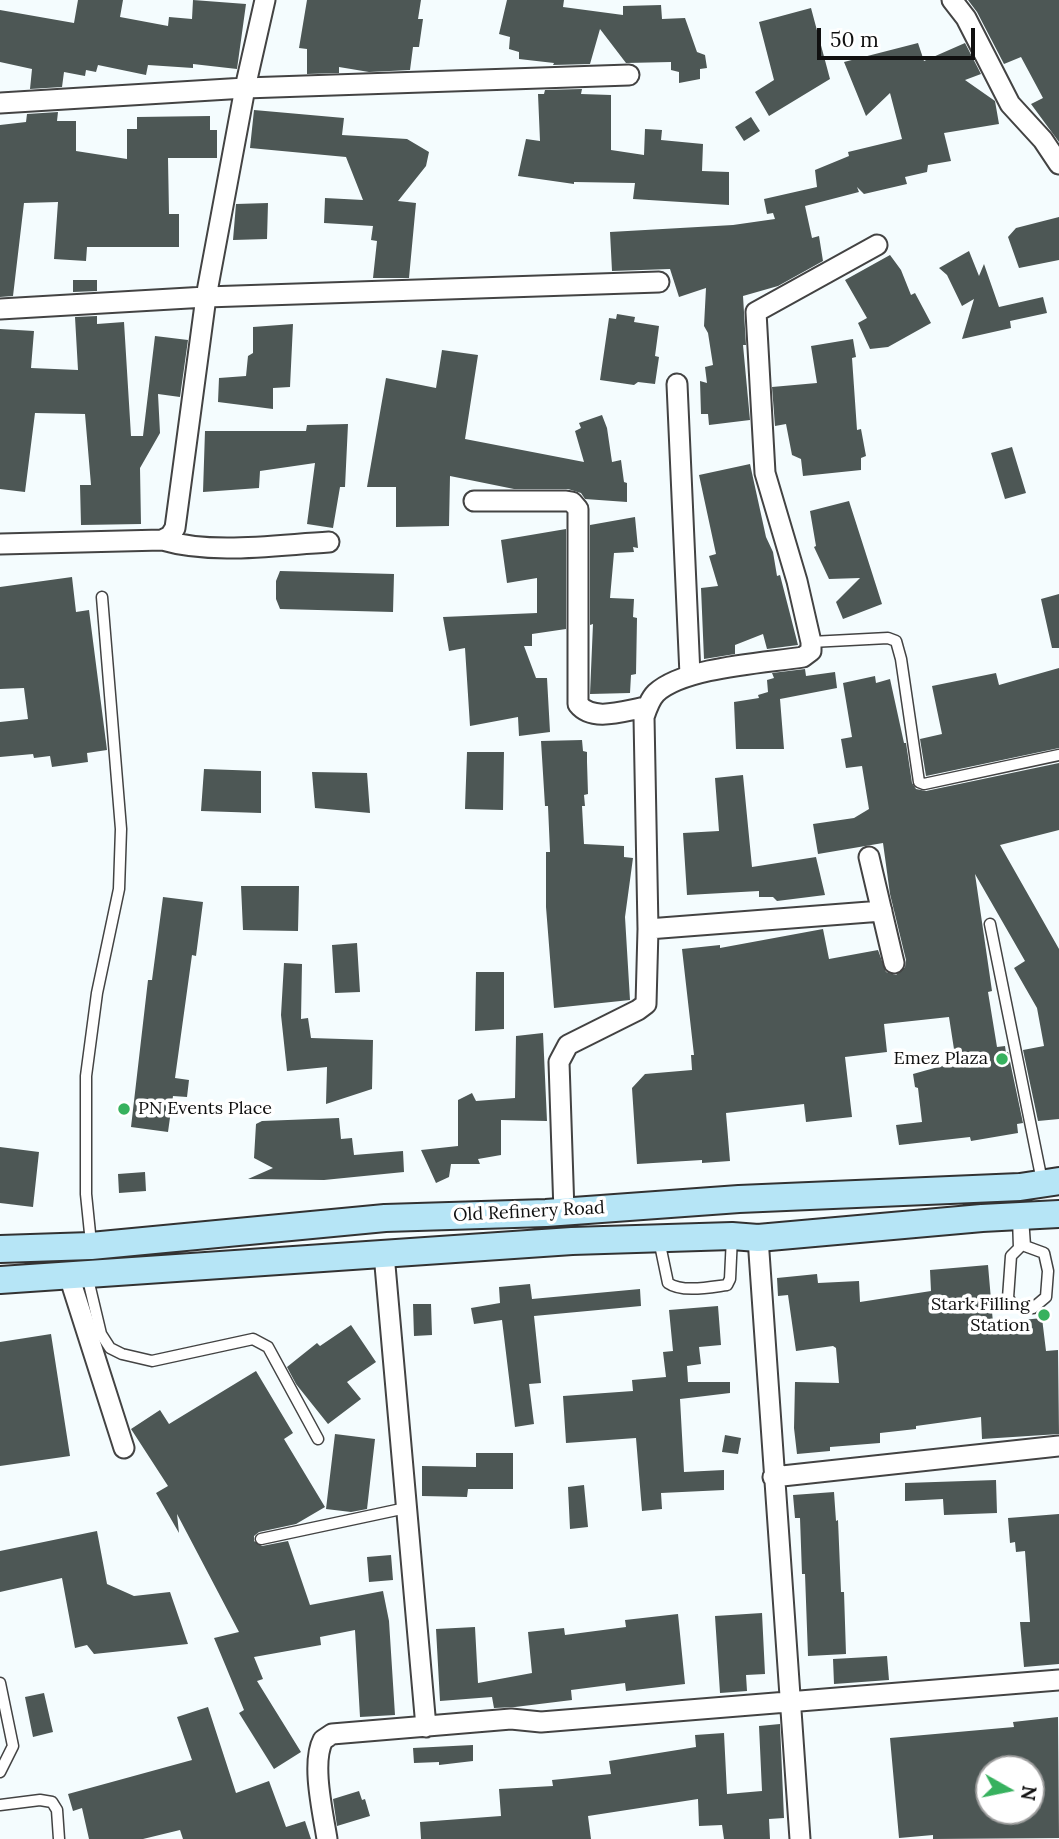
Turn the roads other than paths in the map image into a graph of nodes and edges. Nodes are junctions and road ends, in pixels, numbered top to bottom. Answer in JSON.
{"nodes":[{"id":1,"x":265,"y":0,"type":"edge"},
{"id":2,"x":952,"y":0,"type":"edge"},
{"id":3,"x":629,"y":75,"type":"dead end"},
{"id":4,"x":245,"y":88,"type":"junction"},
{"id":5,"x":0,"y":103,"type":"edge"},
{"id":6,"x":1059,"y":164,"type":"edge"},
{"id":7,"x":877,"y":245,"type":"dead end"},
{"id":8,"x":659,"y":282,"type":"dead end"},
{"id":9,"x":206,"y":297,"type":"junction"},
{"id":10,"x":0,"y":309,"type":"edge"},
{"id":11,"x":677,"y":384,"type":"dead end"},
{"id":12,"x":474,"y":501,"type":"dead end"},
{"id":13,"x":162,"y":540,"type":"junction"},
{"id":14,"x":329,"y":542,"type":"dead end"},
{"id":15,"x":0,"y":544,"type":"edge"},
{"id":16,"x":102,"y":597,"type":"dead end"},
{"id":17,"x":811,"y":642,"type":"junction"},
{"id":18,"x":690,"y":674,"type":"junction"},
{"id":19,"x":647,"y":707,"type":"junction"},
{"id":20,"x":1059,"y":755,"type":"edge"},
{"id":21,"x":869,"y":858,"type":"dead end"},
{"id":22,"x":882,"y":911,"type":"junction"},
{"id":23,"x":990,"y":923,"type":"dead end"},
{"id":24,"x":648,"y":929,"type":"junction"},
{"id":25,"x":894,"y":963,"type":"dead end"},
{"id":26,"x":1051,"y":1183,"type":"edge"},
{"id":27,"x":564,"y":1212,"type":"junction"},
{"id":28,"x":1059,"y":1214,"type":"edge"},
{"id":29,"x":1021,"y":1216,"type":"junction"},
{"id":30,"x":745,"y":1237,"type":"junction"},
{"id":31,"x":659,"y":1238,"type":"junction"},
{"id":32,"x":91,"y":1247,"type":"junction"},
{"id":33,"x":0,"y":1249,"type":"edge"},
{"id":34,"x":384,"y":1254,"type":"junction"},
{"id":35,"x":78,"y":1275,"type":"junction"},
{"id":36,"x":0,"y":1280,"type":"edge"},
{"id":37,"x":318,"y":1439,"type":"dead end"},
{"id":38,"x":1059,"y":1446,"type":"edge"},
{"id":39,"x":124,"y":1448,"type":"dead end"},
{"id":40,"x":773,"y":1477,"type":"junction"},
{"id":41,"x":406,"y":1508,"type":"junction"},
{"id":42,"x":261,"y":1539,"type":"dead end"},
{"id":43,"x":1059,"y":1680,"type":"edge"},
{"id":44,"x":0,"y":1683,"type":"edge"},
{"id":45,"x":791,"y":1701,"type":"junction"},
{"id":46,"x":426,"y":1727,"type":"junction"},
{"id":47,"x":0,"y":1772,"type":"edge"},
{"id":48,"x":0,"y":1805,"type":"edge"},
{"id":49,"x":59,"y":1839,"type":"edge"},
{"id":50,"x":327,"y":1839,"type":"edge"},
{"id":51,"x":800,"y":1839,"type":"edge"}],
"edges":[{"from":1,"to":4,"type":"street"},
{"from":2,"to":6,"type":"street"},
{"from":3,"to":4,"type":"street"},
{"from":4,"to":5,"type":"street"},
{"from":4,"to":9,"type":"street"},
{"from":7,"to":17,"type":"street"},
{"from":8,"to":9,"type":"street"},
{"from":9,"to":10,"type":"street"},
{"from":9,"to":13,"type":"street"},
{"from":11,"to":18,"type":"street"},
{"from":12,"to":19,"type":"street"},
{"from":13,"to":14,"type":"street"},
{"from":13,"to":15,"type":"street"},
{"from":16,"to":32,"type":"lane"},
{"from":17,"to":18,"type":"street"},
{"from":17,"to":20,"type":"lane"},
{"from":18,"to":19,"type":"street"},
{"from":19,"to":24,"type":"street"},
{"from":21,"to":22,"type":"street"},
{"from":22,"to":24,"type":"street"},
{"from":22,"to":25,"type":"street"},
{"from":23,"to":26,"type":"lane"},
{"from":24,"to":27,"type":"street"},
{"from":26,"to":27,"type":"main road","name":"Old Refinery Road"},
{"from":27,"to":32,"type":"main road","name":"Old Refinery Road"},
{"from":28,"to":29,"type":"main road","name":"Old Refinery Road"},
{"from":29,"to":29,"type":"lane"},
{"from":29,"to":30,"type":"main road","name":"Old Refinery Road"},
{"from":30,"to":31,"type":"main road","name":"Old Refinery Road"},
{"from":30,"to":31,"type":"lane"},
{"from":30,"to":40,"type":"street"},
{"from":31,"to":34,"type":"main road","name":"Old Refinery Road"},
{"from":32,"to":33,"type":"main road","name":"Old Refinery Road"},
{"from":34,"to":35,"type":"main road","name":"Old Refinery Road"},
{"from":34,"to":41,"type":"street"},
{"from":35,"to":36,"type":"main road","name":"Old Refinery Road"},
{"from":35,"to":37,"type":"lane"},
{"from":35,"to":39,"type":"street"},
{"from":38,"to":40,"type":"street"},
{"from":40,"to":45,"type":"street"},
{"from":41,"to":42,"type":"lane"},
{"from":41,"to":46,"type":"street"},
{"from":43,"to":45,"type":"street"},
{"from":44,"to":47,"type":"lane"},
{"from":45,"to":46,"type":"street"},
{"from":45,"to":51,"type":"street"},
{"from":46,"to":50,"type":"street"},
{"from":48,"to":49,"type":"lane"}]}
